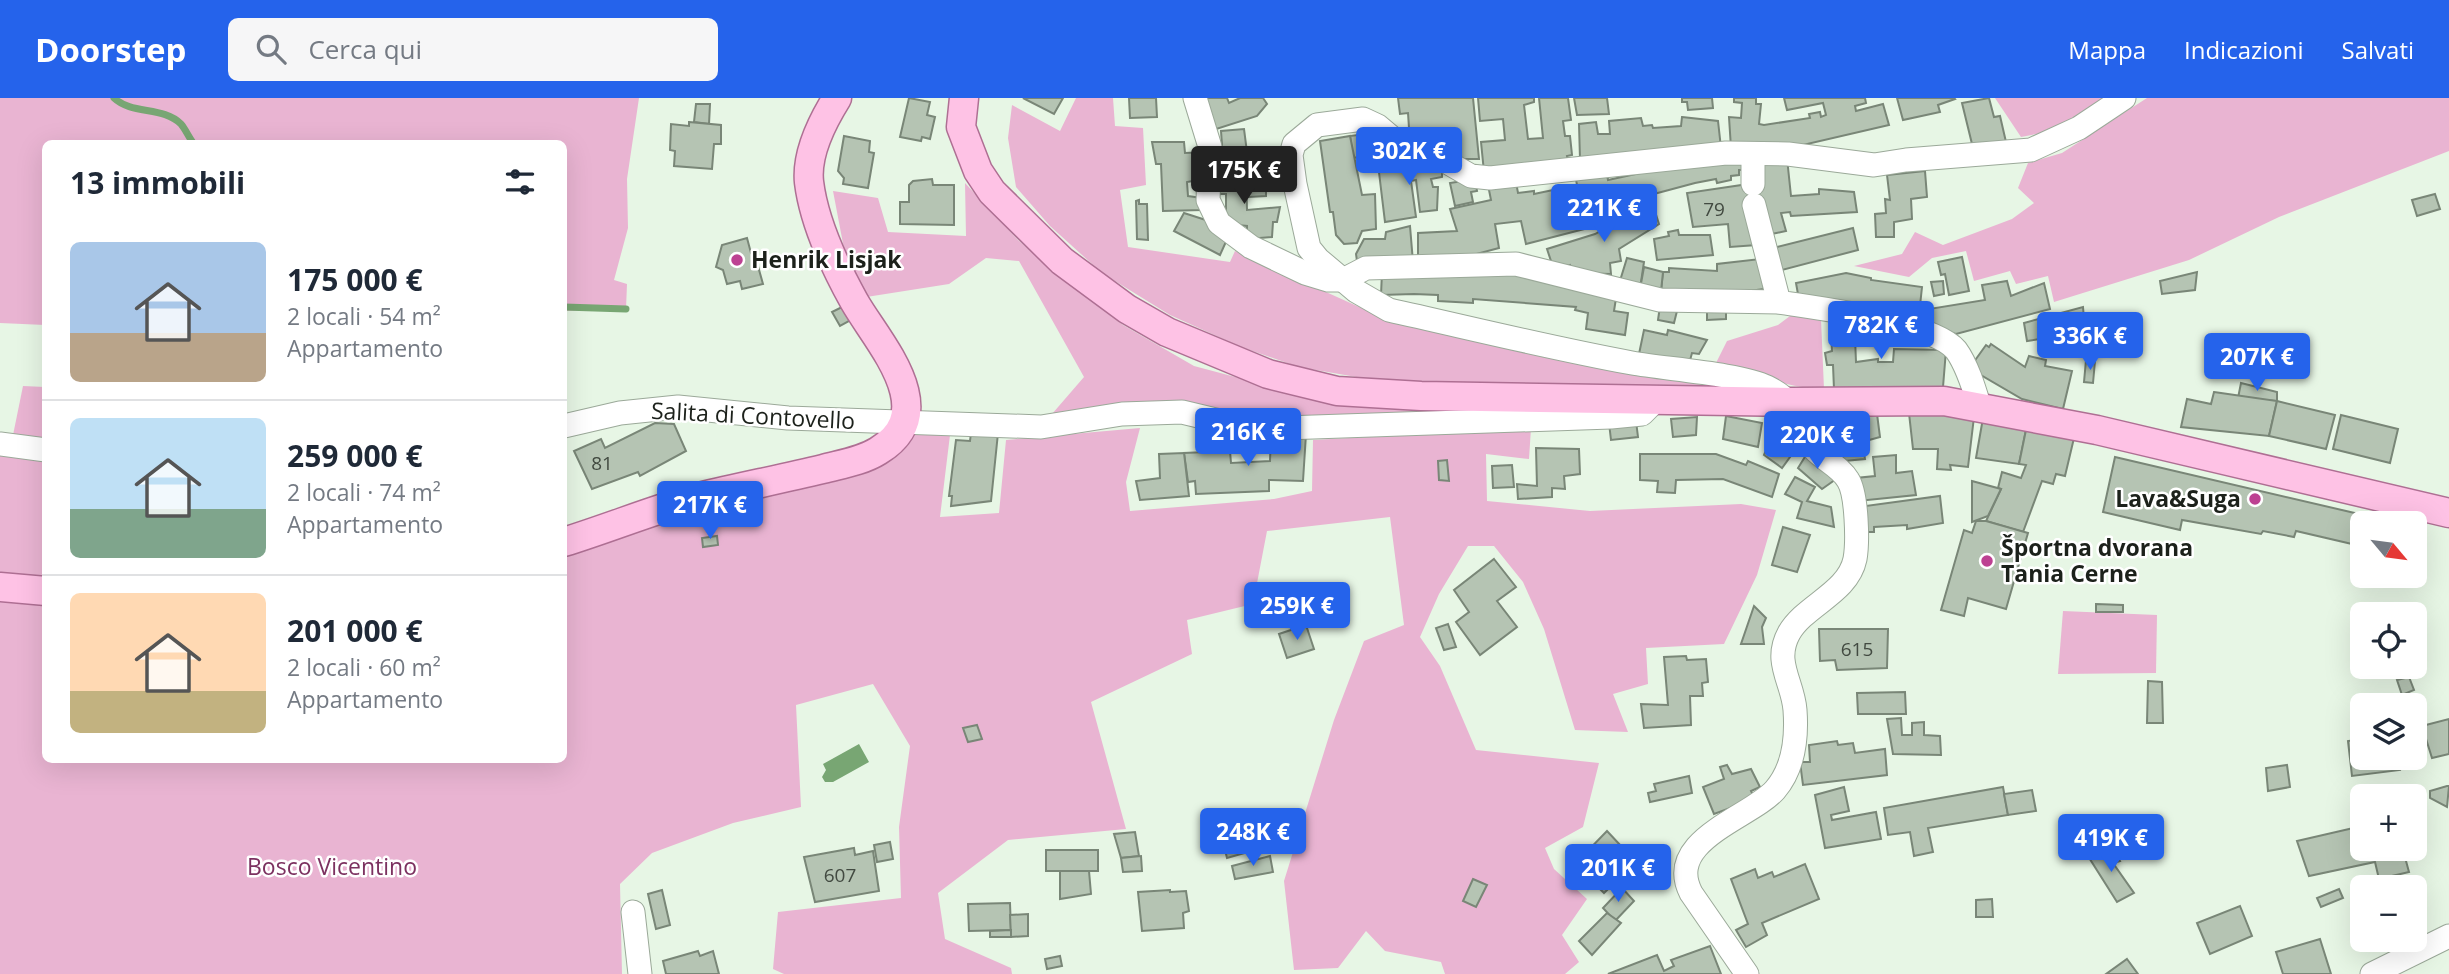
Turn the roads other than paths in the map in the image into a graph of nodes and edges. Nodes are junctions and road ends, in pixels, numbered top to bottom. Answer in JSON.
{"nodes":[{"id":1,"x":837,"y":98,"type":"edge"},
{"id":2,"x":964,"y":98,"type":"edge"},
{"id":3,"x":1195,"y":98,"type":"edge"},
{"id":4,"x":2124,"y":98,"type":"edge"},
{"id":5,"x":1752,"y":154,"type":"junction"},
{"id":6,"x":1343,"y":280,"type":"junction"},
{"id":7,"x":1779,"y":302,"type":"junction"},
{"id":8,"x":1658,"y":398,"type":"junction"},
{"id":9,"x":1791,"y":402,"type":"junction"},
{"id":10,"x":1979,"y":405,"type":"junction"},
{"id":11,"x":902,"y":423,"type":"junction"},
{"id":12,"x":567,"y":425,"type":"edge"},
{"id":13,"x":0,"y":444,"type":"edge"},
{"id":14,"x":42,"y":449,"type":"edge"},
{"id":15,"x":2449,"y":513,"type":"edge"},
{"id":16,"x":567,"y":541,"type":"edge"},
{"id":17,"x":0,"y":587,"type":"edge"},
{"id":18,"x":42,"y":591,"type":"edge"},
{"id":19,"x":633,"y":912,"type":"dead end"},
{"id":20,"x":2449,"y":936,"type":"edge"},
{"id":21,"x":640,"y":974,"type":"edge"},
{"id":22,"x":1747,"y":974,"type":"edge"},
{"id":23,"x":2372,"y":974,"type":"edge"}],
"edges":[{"from":1,"to":11,"type":"main road"},
{"from":2,"to":8,"type":"main road"},
{"from":3,"to":6,"type":"street"},
{"from":4,"to":5,"type":"street"},
{"from":5,"to":6,"type":"street"},
{"from":5,"to":7,"type":"street"},
{"from":6,"to":7,"type":"street"},
{"from":6,"to":9,"type":"street"},
{"from":7,"to":10,"type":"street"},
{"from":8,"to":9,"type":"main road"},
{"from":8,"to":11,"type":"street","name":"Salita di Contovello"},
{"from":9,"to":10,"type":"main road"},
{"from":9,"to":22,"type":"street"},
{"from":10,"to":15,"type":"main road"},
{"from":11,"to":12,"type":"street","name":"Salita di Contovello"},
{"from":11,"to":16,"type":"main road"},
{"from":13,"to":14,"type":"street"},
{"from":17,"to":18,"type":"main road"},
{"from":19,"to":21,"type":"street"},
{"from":20,"to":23,"type":"street"}]}
